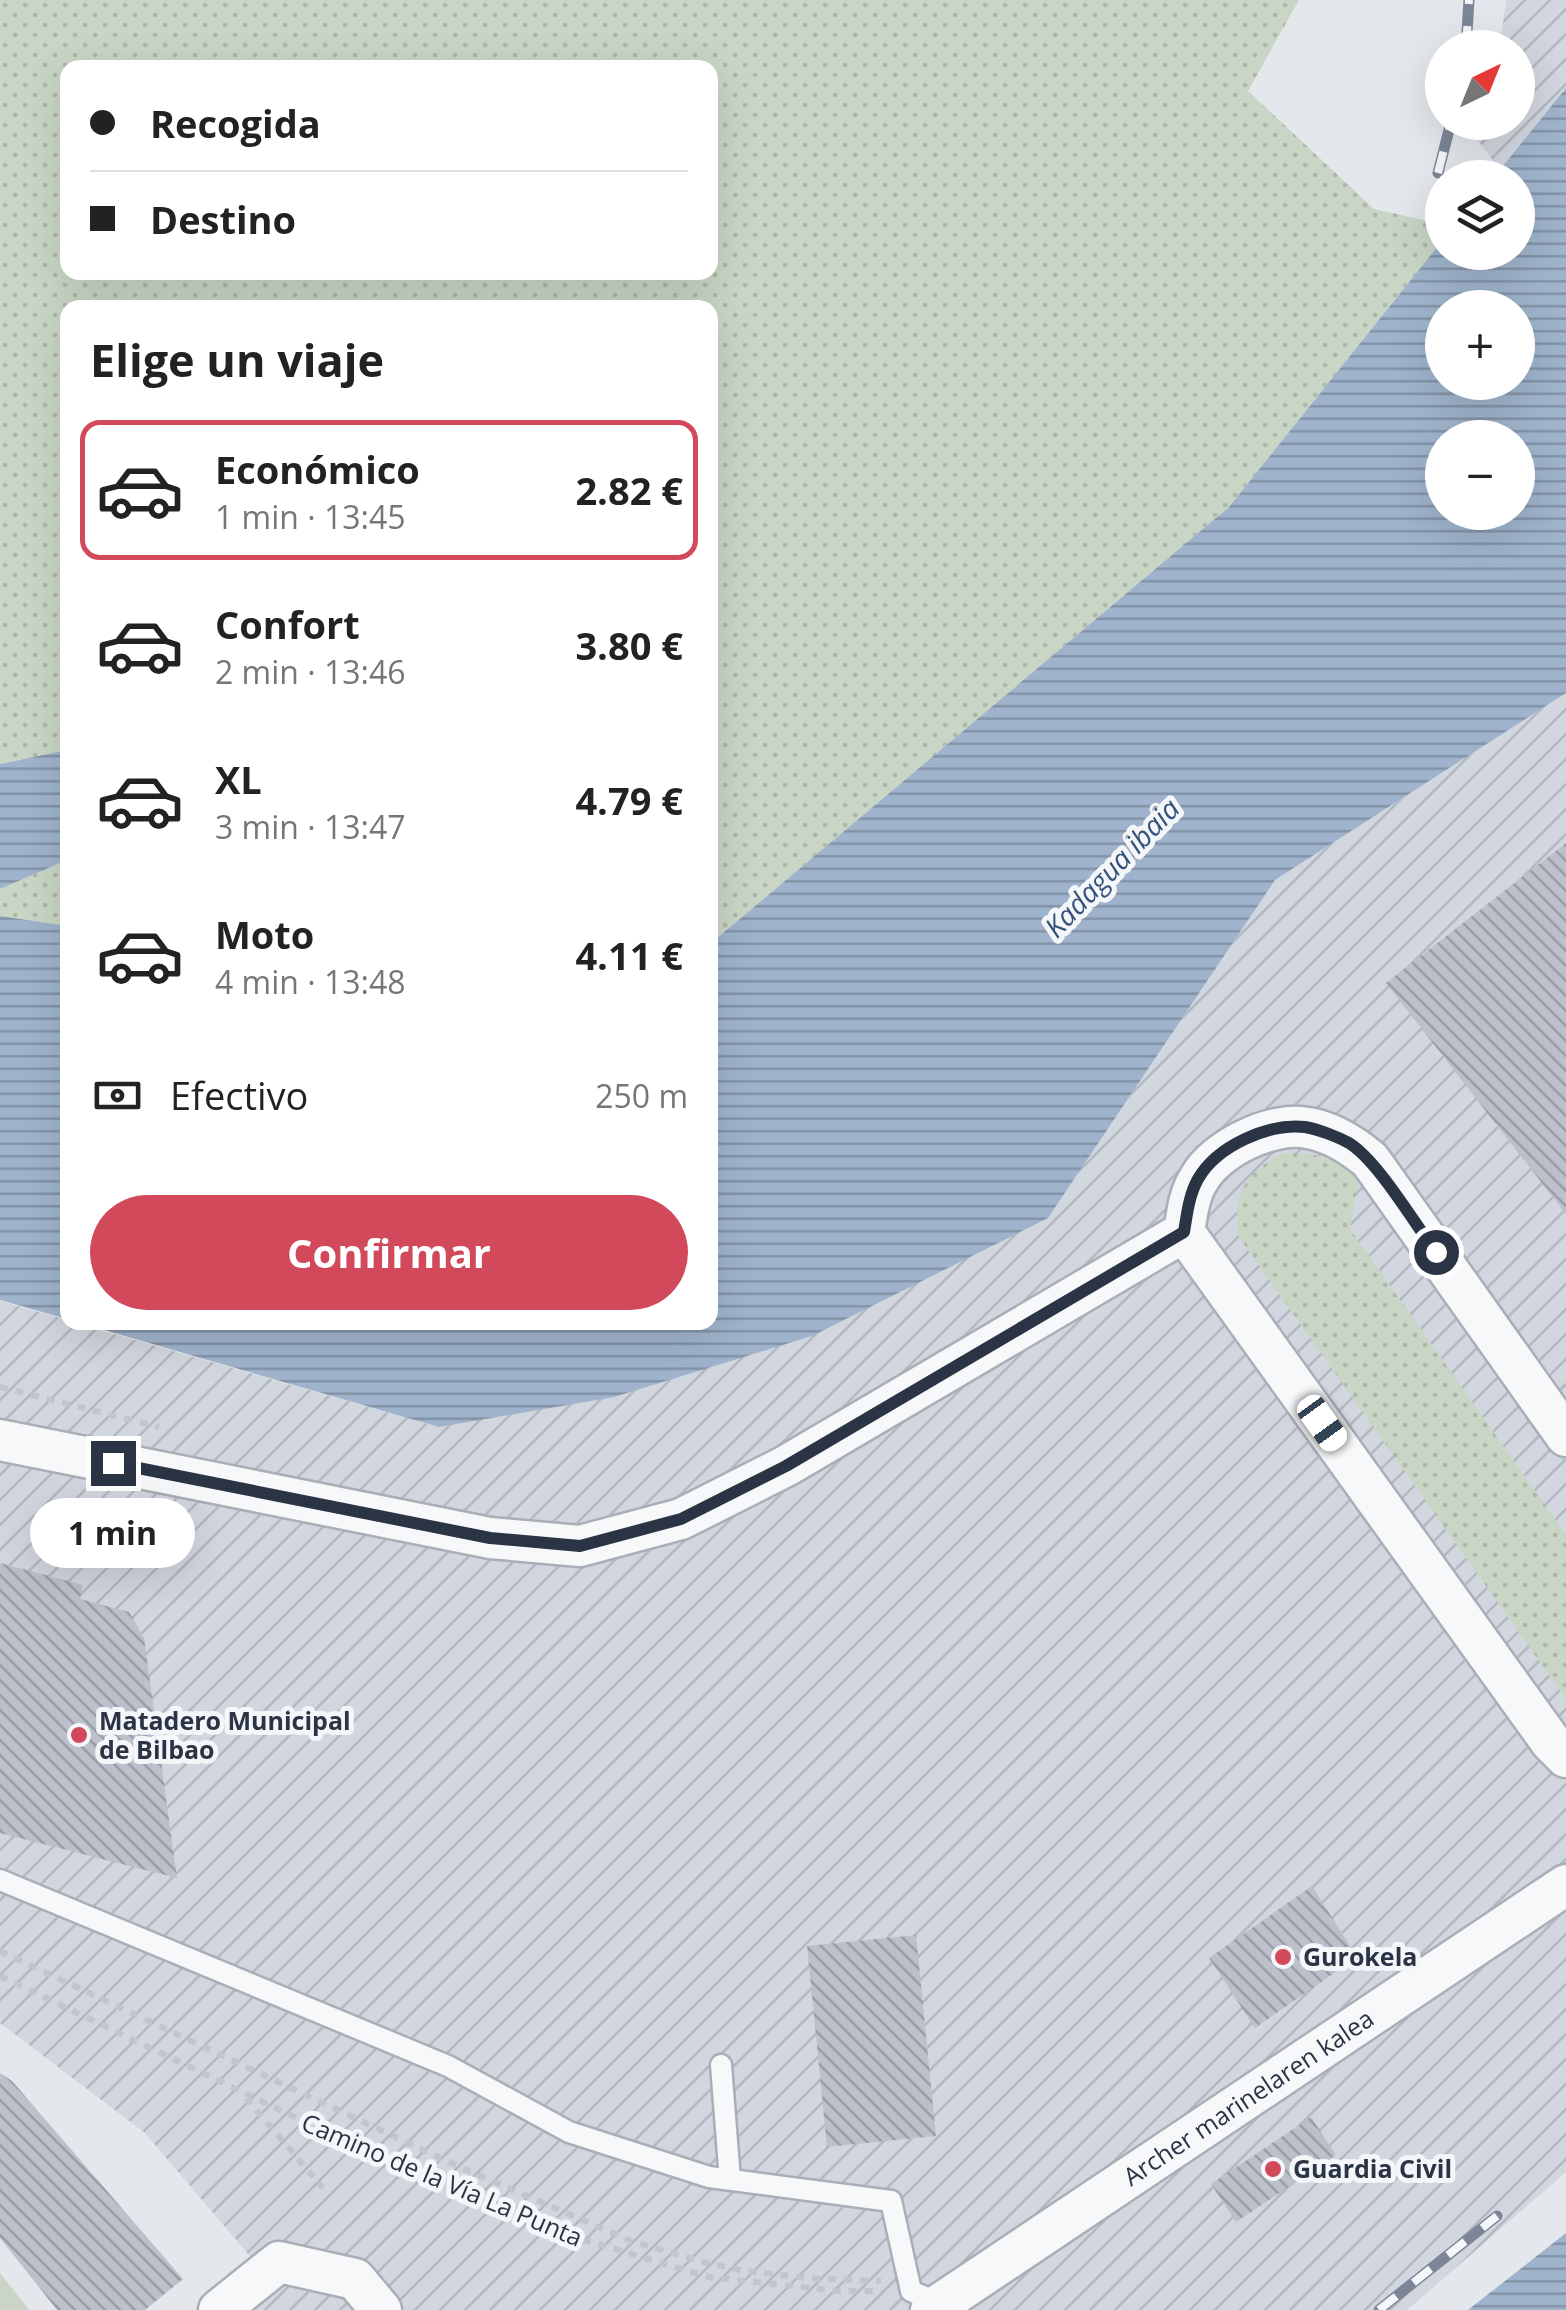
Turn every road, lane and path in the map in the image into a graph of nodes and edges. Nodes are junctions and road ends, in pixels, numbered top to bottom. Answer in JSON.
{"nodes":[{"id":1,"x":1184,"y":1232,"type":"junction"},
{"id":2,"x":1566,"y":1436,"type":"edge"},
{"id":3,"x":0,"y":1440,"type":"edge"},
{"id":4,"x":1566,"y":1757,"type":"edge"},
{"id":5,"x":0,"y":1880,"type":"edge"},
{"id":6,"x":1566,"y":1885,"type":"edge"},
{"id":7,"x":0,"y":1951,"type":"edge"},
{"id":8,"x":0,"y":1976,"type":"edge"},
{"id":9,"x":721,"y":2065,"type":"dead end"},
{"id":10,"x":242,"y":2093,"type":"junction"},
{"id":11,"x":730,"y":2180,"type":"junction"},
{"id":12,"x":323,"y":2188,"type":"dead end"},
{"id":13,"x":931,"y":2295,"type":"edge"},
{"id":14,"x":218,"y":2310,"type":"edge"},
{"id":15,"x":381,"y":2310,"type":"edge"}],
"edges":[{"from":1,"to":2,"type":"street"},
{"from":1,"to":3,"type":"street"},
{"from":1,"to":4,"type":"street"},
{"from":5,"to":11,"type":"lane"},
{"from":6,"to":13,"type":"street","name":"Archer marinelaren kalea"},
{"from":7,"to":13,"type":"path"},
{"from":8,"to":10,"type":"path","name":"Camino de la Vía La Punta"},
{"from":9,"to":11,"type":"lane"},
{"from":10,"to":12,"type":"path"},
{"from":10,"to":13,"type":"path","name":"Camino de la Vía La Punta"},
{"from":11,"to":13,"type":"lane"},
{"from":14,"to":15,"type":"street"}]}
